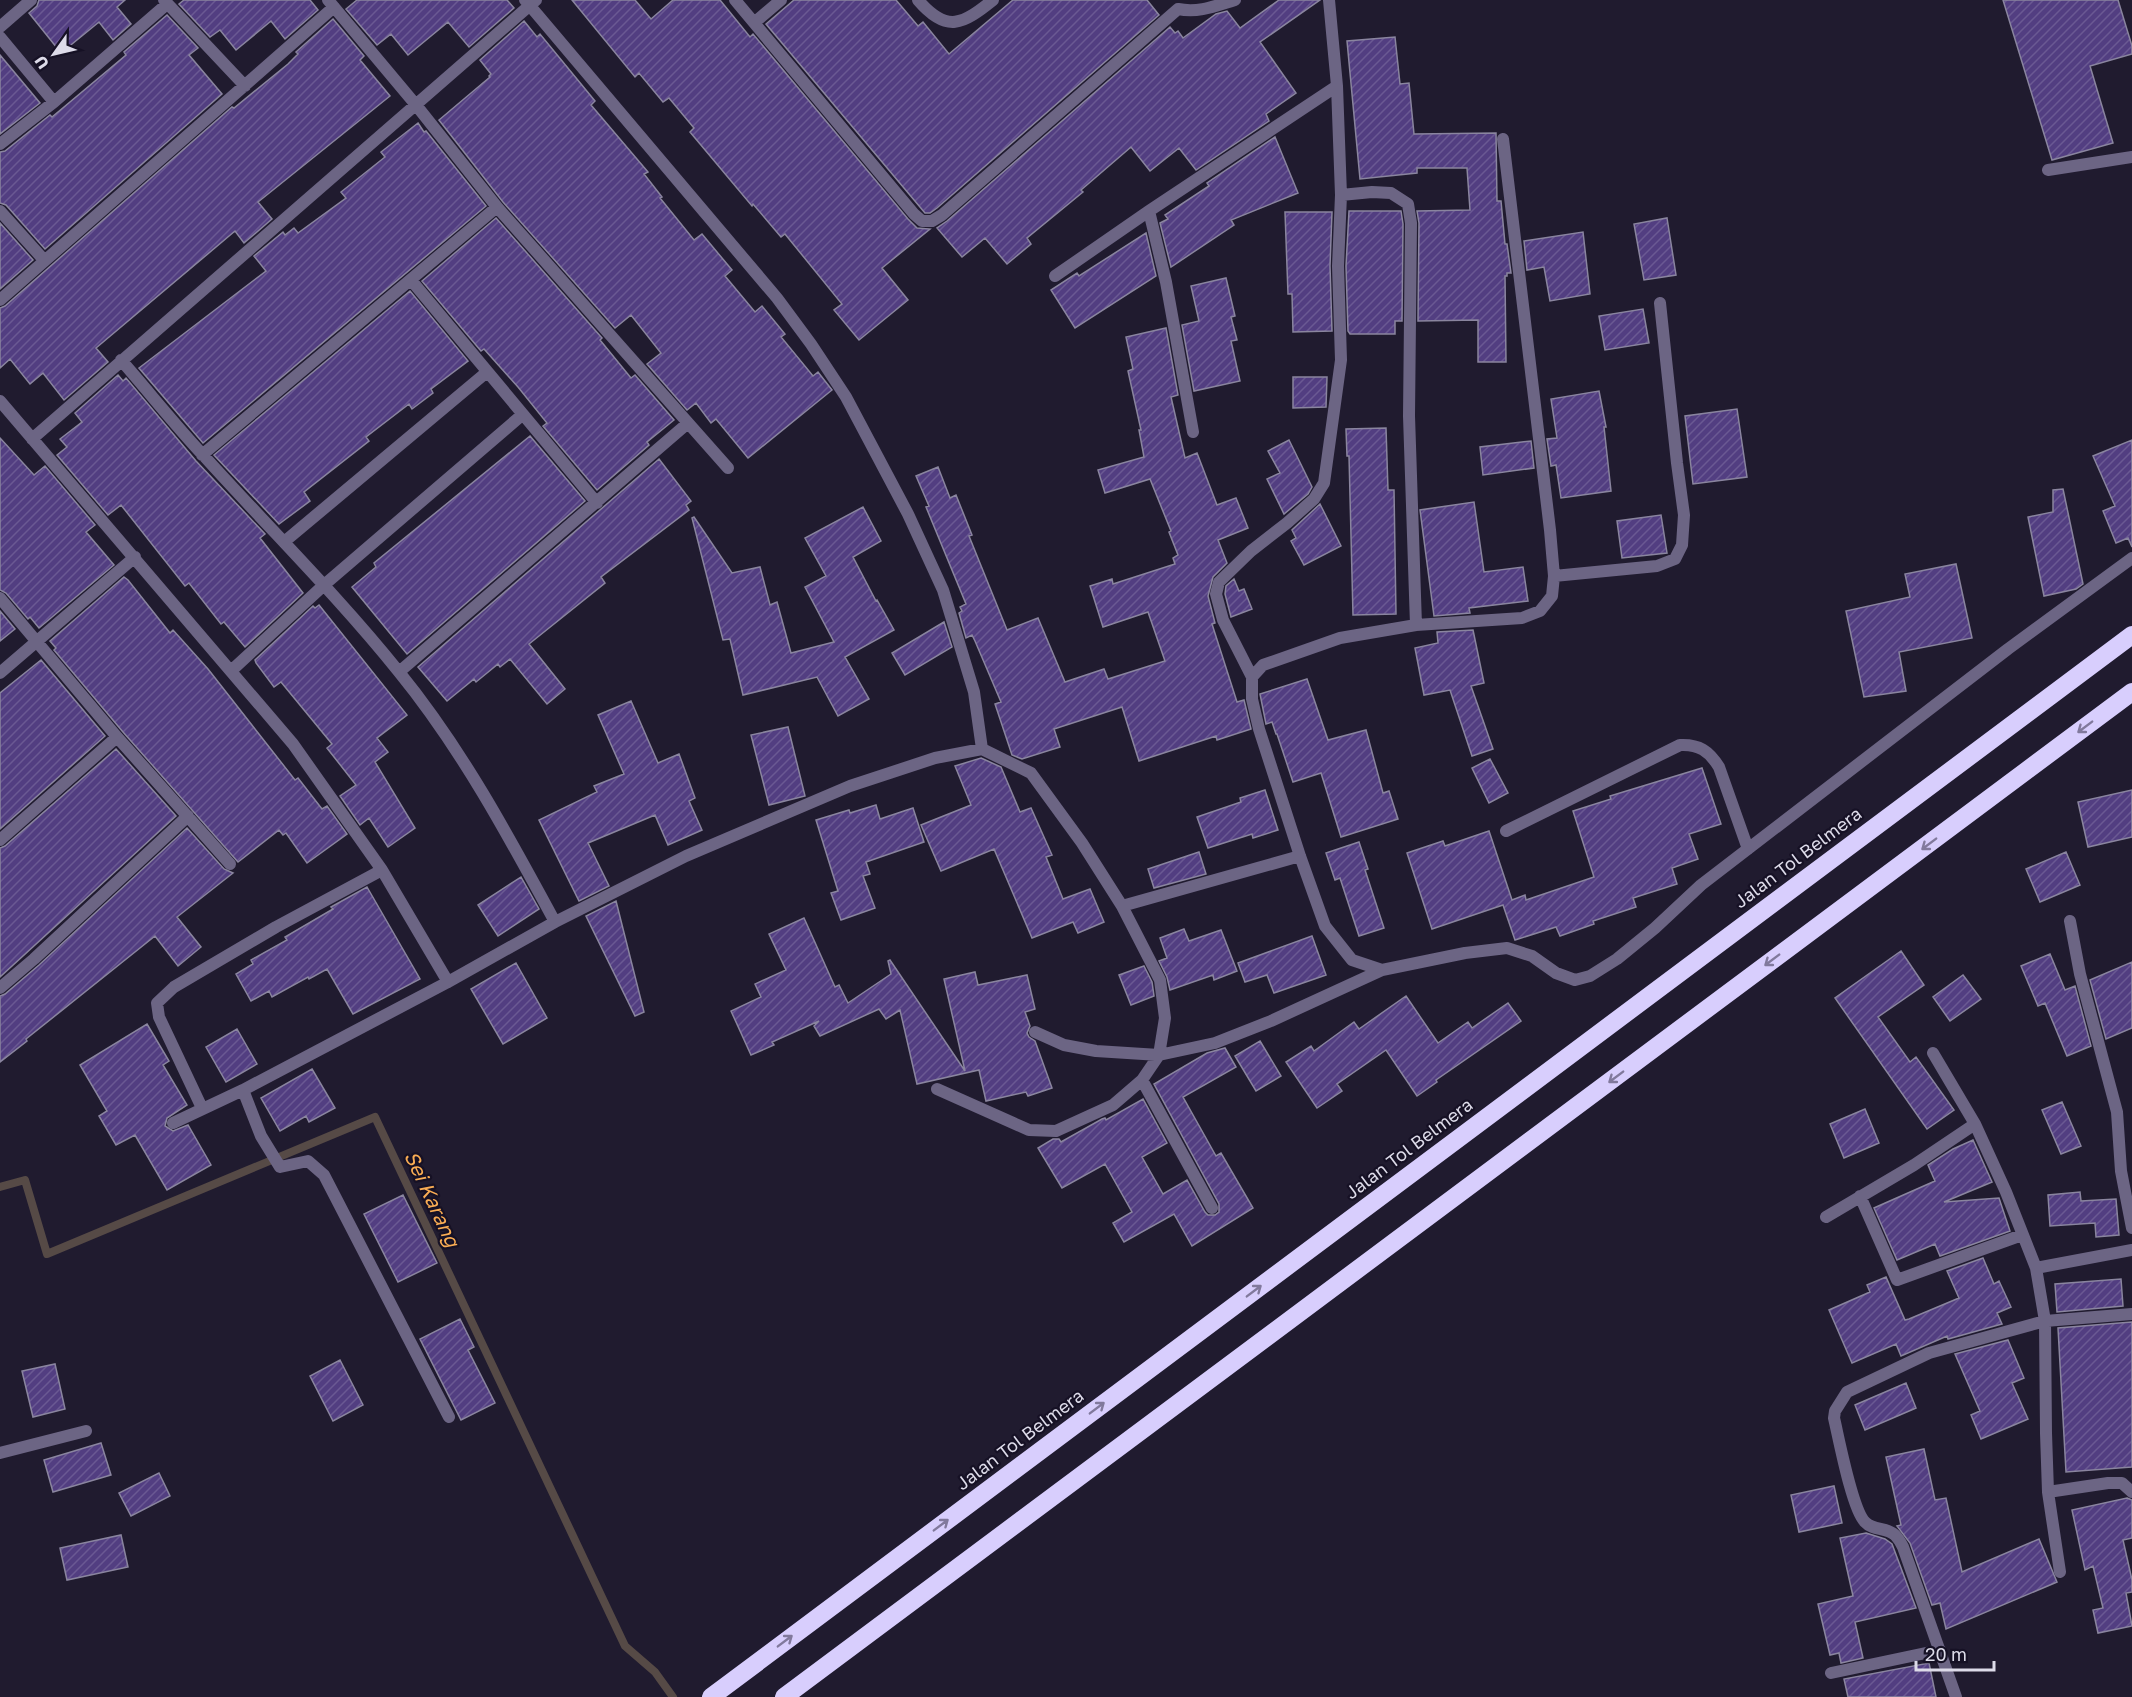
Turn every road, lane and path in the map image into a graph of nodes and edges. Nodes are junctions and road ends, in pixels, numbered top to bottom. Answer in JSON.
{"nodes":[{"id":1,"x":32,"y":0,"type":"edge"},
{"id":2,"x":735,"y":0,"type":"edge"},
{"id":3,"x":781,"y":0,"type":"edge"},
{"id":4,"x":918,"y":0,"type":"edge"},
{"id":5,"x":993,"y":0,"type":"edge"},
{"id":6,"x":1235,"y":0,"type":"edge"},
{"id":7,"x":1329,"y":0,"type":"edge"},
{"id":8,"x":165,"y":2,"type":"edge"},
{"id":9,"x":530,"y":2,"type":"edge"},
{"id":10,"x":331,"y":4,"type":"edge"},
{"id":11,"x":1174,"y":5,"type":"edge"},
{"id":12,"x":755,"y":22,"type":"junction"},
{"id":13,"x":0,"y":27,"type":"edge"},
{"id":14,"x":0,"y":37,"type":"edge"},
{"id":15,"x":245,"y":86,"type":"junction"},
{"id":16,"x":1337,"y":86,"type":"junction"},
{"id":17,"x":54,"y":102,"type":"junction"},
{"id":18,"x":416,"y":105,"type":"junction"},
{"id":19,"x":1503,"y":139,"type":"dead end"},
{"id":20,"x":0,"y":144,"type":"edge"},
{"id":21,"x":2132,"y":157,"type":"edge"},
{"id":22,"x":2048,"y":170,"type":"dead end"},
{"id":23,"x":1341,"y":195,"type":"junction"},
{"id":24,"x":497,"y":207,"type":"junction"},
{"id":25,"x":0,"y":211,"type":"edge"},
{"id":26,"x":1149,"y":211,"type":"junction"},
{"id":27,"x":44,"y":260,"type":"junction"},
{"id":28,"x":1055,"y":276,"type":"dead end"},
{"id":29,"x":411,"y":280,"type":"junction"},
{"id":30,"x":0,"y":300,"type":"edge"},
{"id":31,"x":1660,"y":303,"type":"dead end"},
{"id":32,"x":121,"y":360,"type":"junction"},
{"id":33,"x":487,"y":372,"type":"junction"},
{"id":34,"x":0,"y":402,"type":"edge"},
{"id":35,"x":522,"y":415,"type":"junction"},
{"id":36,"x":688,"y":423,"type":"junction"},
{"id":37,"x":1193,"y":432,"type":"dead end"},
{"id":38,"x":32,"y":439,"type":"junction"},
{"id":39,"x":202,"y":455,"type":"junction"},
{"id":40,"x":728,"y":468,"type":"dead end"},
{"id":41,"x":597,"y":503,"type":"junction"},
{"id":42,"x":284,"y":542,"type":"junction"},
{"id":43,"x":135,"y":557,"type":"junction"},
{"id":44,"x":2132,"y":558,"type":"edge"},
{"id":45,"x":1554,"y":576,"type":"junction"},
{"id":46,"x":324,"y":585,"type":"junction"},
{"id":47,"x":0,"y":598,"type":"edge"},
{"id":48,"x":1416,"y":625,"type":"junction"},
{"id":49,"x":2132,"y":635,"type":"edge"},
{"id":50,"x":37,"y":642,"type":"junction"},
{"id":51,"x":232,"y":670,"type":"junction"},
{"id":52,"x":399,"y":672,"type":"junction"},
{"id":53,"x":0,"y":673,"type":"edge"},
{"id":54,"x":1252,"y":677,"type":"junction"},
{"id":55,"x":2132,"y":692,"type":"edge"},
{"id":56,"x":117,"y":737,"type":"junction"},
{"id":57,"x":982,"y":749,"type":"junction"},
{"id":58,"x":188,"y":816,"type":"junction"},
{"id":59,"x":1506,"y":831,"type":"dead end"},
{"id":60,"x":0,"y":840,"type":"edge"},
{"id":61,"x":1748,"y":849,"type":"junction"},
{"id":62,"x":1300,"y":856,"type":"junction"},
{"id":63,"x":230,"y":864,"type":"dead end"},
{"id":64,"x":382,"y":870,"type":"junction"},
{"id":65,"x":1122,"y":906,"type":"junction"},
{"id":66,"x":2070,"y":921,"type":"dead end"},
{"id":67,"x":555,"y":922,"type":"junction"},
{"id":68,"x":1382,"y":970,"type":"junction"},
{"id":69,"x":448,"y":982,"type":"junction"},
{"id":70,"x":0,"y":988,"type":"edge"},
{"id":71,"x":1035,"y":1032,"type":"dead end"},
{"id":72,"x":1933,"y":1053,"type":"dead end"},
{"id":73,"x":1159,"y":1055,"type":"junction"},
{"id":74,"x":1142,"y":1080,"type":"junction"},
{"id":75,"x":937,"y":1089,"type":"dead end"},
{"id":76,"x":243,"y":1090,"type":"junction"},
{"id":77,"x":202,"y":1108,"type":"junction"},
{"id":78,"x":173,"y":1123,"type":"dead end"},
{"id":79,"x":1975,"y":1124,"type":"junction"},
{"id":80,"x":1860,"y":1196,"type":"junction"},
{"id":81,"x":1212,"y":1208,"type":"dead end"},
{"id":82,"x":1827,"y":1216,"type":"dead end"},
{"id":83,"x":2132,"y":1228,"type":"edge"},
{"id":84,"x":2022,"y":1235,"type":"junction"},
{"id":85,"x":2132,"y":1251,"type":"edge"},
{"id":86,"x":2036,"y":1268,"type":"junction"},
{"id":87,"x":2132,"y":1314,"type":"edge"},
{"id":88,"x":2045,"y":1321,"type":"junction"},
{"id":89,"x":449,"y":1417,"type":"dead end"},
{"id":90,"x":86,"y":1431,"type":"dead end"},
{"id":91,"x":0,"y":1454,"type":"edge"},
{"id":92,"x":2048,"y":1492,"type":"junction"},
{"id":93,"x":2132,"y":1492,"type":"edge"},
{"id":94,"x":2060,"y":1572,"type":"dead end"},
{"id":95,"x":1940,"y":1650,"type":"junction"},
{"id":96,"x":1830,"y":1673,"type":"dead end"},
{"id":97,"x":711,"y":1697,"type":"edge"},
{"id":98,"x":784,"y":1697,"type":"edge"},
{"id":99,"x":1956,"y":1697,"type":"edge"}],
"edges":[{"from":1,"to":13,"type":"street"},
{"from":2,"to":12,"type":"street"},
{"from":3,"to":12,"type":"street"},
{"from":4,"to":5,"type":"street"},
{"from":6,"to":11,"type":"street"},
{"from":7,"to":16,"type":"street"},
{"from":8,"to":15,"type":"street"},
{"from":8,"to":17,"type":"street"},
{"from":9,"to":18,"type":"street"},
{"from":9,"to":57,"type":"street"},
{"from":10,"to":15,"type":"street"},
{"from":10,"to":18,"type":"street"},
{"from":11,"to":12,"type":"street"},
{"from":14,"to":17,"type":"street"},
{"from":15,"to":27,"type":"street"},
{"from":16,"to":23,"type":"street"},
{"from":16,"to":26,"type":"street"},
{"from":17,"to":20,"type":"street"},
{"from":18,"to":24,"type":"street"},
{"from":18,"to":32,"type":"street"},
{"from":19,"to":45,"type":"street"},
{"from":21,"to":22,"type":"street"},
{"from":23,"to":48,"type":"street"},
{"from":23,"to":54,"type":"street"},
{"from":24,"to":29,"type":"street"},
{"from":24,"to":36,"type":"street"},
{"from":25,"to":27,"type":"street"},
{"from":26,"to":28,"type":"street"},
{"from":26,"to":37,"type":"street"},
{"from":27,"to":30,"type":"street"},
{"from":29,"to":33,"type":"street"},
{"from":29,"to":39,"type":"street"},
{"from":31,"to":45,"type":"street"},
{"from":32,"to":38,"type":"street"},
{"from":32,"to":39,"type":"street"},
{"from":33,"to":35,"type":"street"},
{"from":33,"to":42,"type":"street"},
{"from":34,"to":38,"type":"street"},
{"from":35,"to":41,"type":"street"},
{"from":35,"to":46,"type":"street"},
{"from":36,"to":40,"type":"street"},
{"from":36,"to":41,"type":"street"},
{"from":38,"to":43,"type":"street"},
{"from":39,"to":42,"type":"street"},
{"from":41,"to":52,"type":"street"},
{"from":42,"to":46,"type":"street"},
{"from":43,"to":50,"type":"street"},
{"from":43,"to":51,"type":"street"},
{"from":44,"to":61,"type":"street"},
{"from":45,"to":48,"type":"street"},
{"from":46,"to":51,"type":"street"},
{"from":46,"to":52,"type":"street"},
{"from":47,"to":50,"type":"street"},
{"from":48,"to":54,"type":"street"},
{"from":97,"to":49,"type":"highway","name":"Jalan Tol Belmera","one_way":true},
{"from":50,"to":53,"type":"street"},
{"from":50,"to":56,"type":"street"},
{"from":51,"to":64,"type":"street"},
{"from":52,"to":67,"type":"street"},
{"from":54,"to":62,"type":"street"},
{"from":55,"to":98,"type":"highway","one_way":true},
{"from":56,"to":58,"type":"street"},
{"from":56,"to":60,"type":"street"},
{"from":57,"to":65,"type":"street"},
{"from":57,"to":67,"type":"street"},
{"from":58,"to":63,"type":"street"},
{"from":58,"to":70,"type":"street"},
{"from":59,"to":61,"type":"street"},
{"from":61,"to":68,"type":"street"},
{"from":62,"to":65,"type":"street"},
{"from":62,"to":68,"type":"street"},
{"from":64,"to":69,"type":"street"},
{"from":64,"to":77,"type":"street"},
{"from":65,"to":73,"type":"street"},
{"from":66,"to":83,"type":"street"},
{"from":67,"to":69,"type":"street"},
{"from":68,"to":73,"type":"street"},
{"from":69,"to":76,"type":"street"},
{"from":71,"to":73,"type":"street"},
{"from":72,"to":79,"type":"street"},
{"from":73,"to":74,"type":"street"},
{"from":74,"to":75,"type":"street"},
{"from":74,"to":81,"type":"street"},
{"from":76,"to":77,"type":"street"},
{"from":76,"to":89,"type":"street"},
{"from":77,"to":78,"type":"street"},
{"from":79,"to":80,"type":"street"},
{"from":79,"to":84,"type":"street"},
{"from":80,"to":82,"type":"street"},
{"from":80,"to":84,"type":"street"},
{"from":84,"to":86,"type":"street"},
{"from":85,"to":86,"type":"street"},
{"from":86,"to":88,"type":"street"},
{"from":87,"to":88,"type":"street"},
{"from":88,"to":92,"type":"street"},
{"from":88,"to":95,"type":"street"},
{"from":90,"to":91,"type":"street"},
{"from":92,"to":93,"type":"street"},
{"from":92,"to":94,"type":"street"},
{"from":95,"to":96,"type":"street"},
{"from":95,"to":99,"type":"street"}]}
